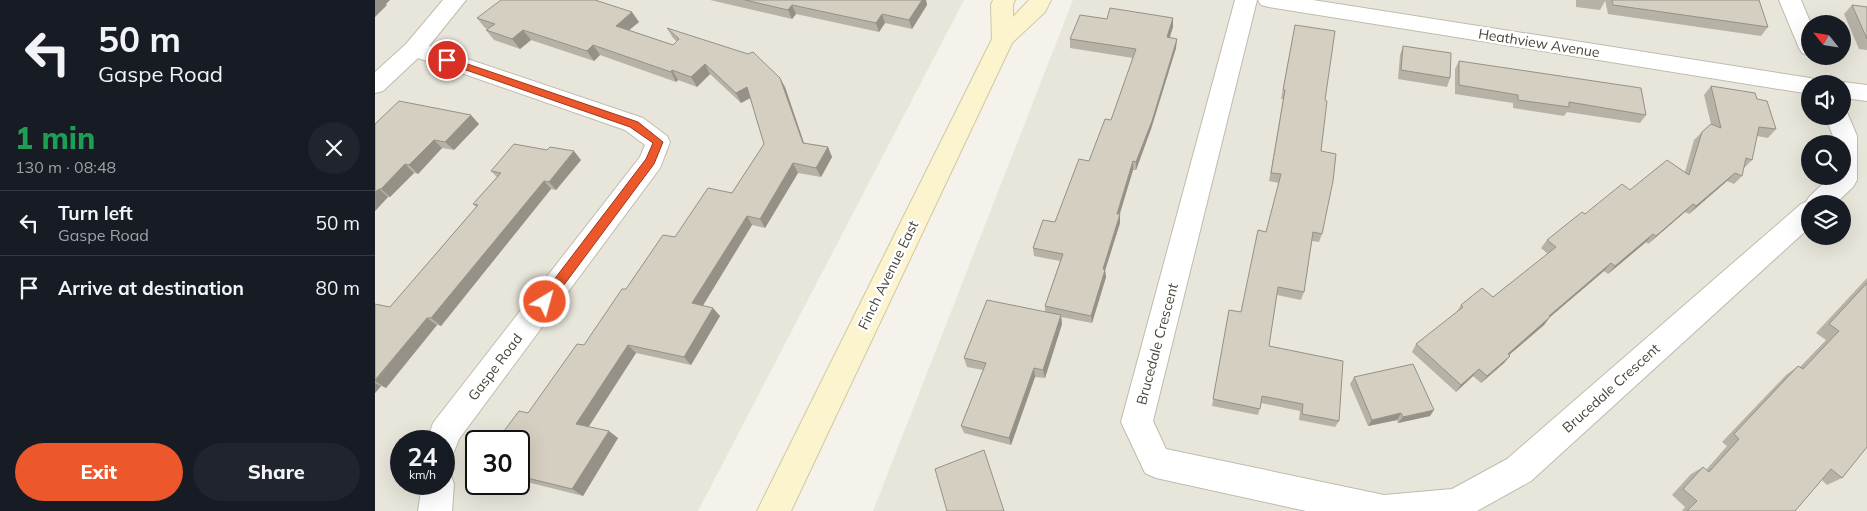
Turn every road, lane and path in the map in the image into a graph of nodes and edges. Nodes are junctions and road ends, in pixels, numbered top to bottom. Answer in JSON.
{"nodes":[{"id":1,"x":455,"y":0,"type":"edge"},
{"id":2,"x":1004,"y":0,"type":"edge"},
{"id":3,"x":1040,"y":0,"type":"edge"},
{"id":4,"x":1246,"y":0,"type":"edge"},
{"id":5,"x":1269,"y":0,"type":"edge"},
{"id":6,"x":1790,"y":0,"type":"edge"},
{"id":7,"x":1801,"y":26,"type":"edge"},
{"id":8,"x":1003,"y":39,"type":"junction"},
{"id":9,"x":414,"y":49,"type":"junction"},
{"id":10,"x":375,"y":85,"type":"edge"},
{"id":11,"x":1801,"y":85,"type":"edge"},
{"id":12,"x":1851,"y":91,"type":"edge"},
{"id":13,"x":1867,"y":94,"type":"edge"},
{"id":14,"x":1841,"y":125,"type":"edge"},
{"id":15,"x":1828,"y":195,"type":"edge"},
{"id":16,"x":1801,"y":219,"type":"edge"},
{"id":17,"x":447,"y":430,"type":"edge"},
{"id":18,"x":437,"y":495,"type":"edge"},
{"id":19,"x":435,"y":511,"type":"edge"},
{"id":20,"x":774,"y":511,"type":"edge"},
{"id":21,"x":1382,"y":511,"type":"edge"},
{"id":22,"x":1386,"y":511,"type":"edge"}],
"edges":[{"from":1,"to":9,"type":"street"},
{"from":2,"to":8,"type":"main road","name":"Finch Avenue East"},
{"from":3,"to":8,"type":"main road","name":"Finch Avenue East"},
{"from":4,"to":21,"type":"street","name":"Brucedale Crescent"},
{"from":5,"to":11,"type":"street","name":"Heathview Avenue"},
{"from":6,"to":7,"type":"street"},
{"from":8,"to":20,"type":"main road","name":"Finch Avenue East"},
{"from":9,"to":10,"type":"street"},
{"from":9,"to":17,"type":"street","name":"Gaspe Road"},
{"from":12,"to":13,"type":"street"},
{"from":14,"to":15,"type":"street"},
{"from":16,"to":22,"type":"street","name":"Brucedale Crescent"},
{"from":18,"to":19,"type":"street"}]}
